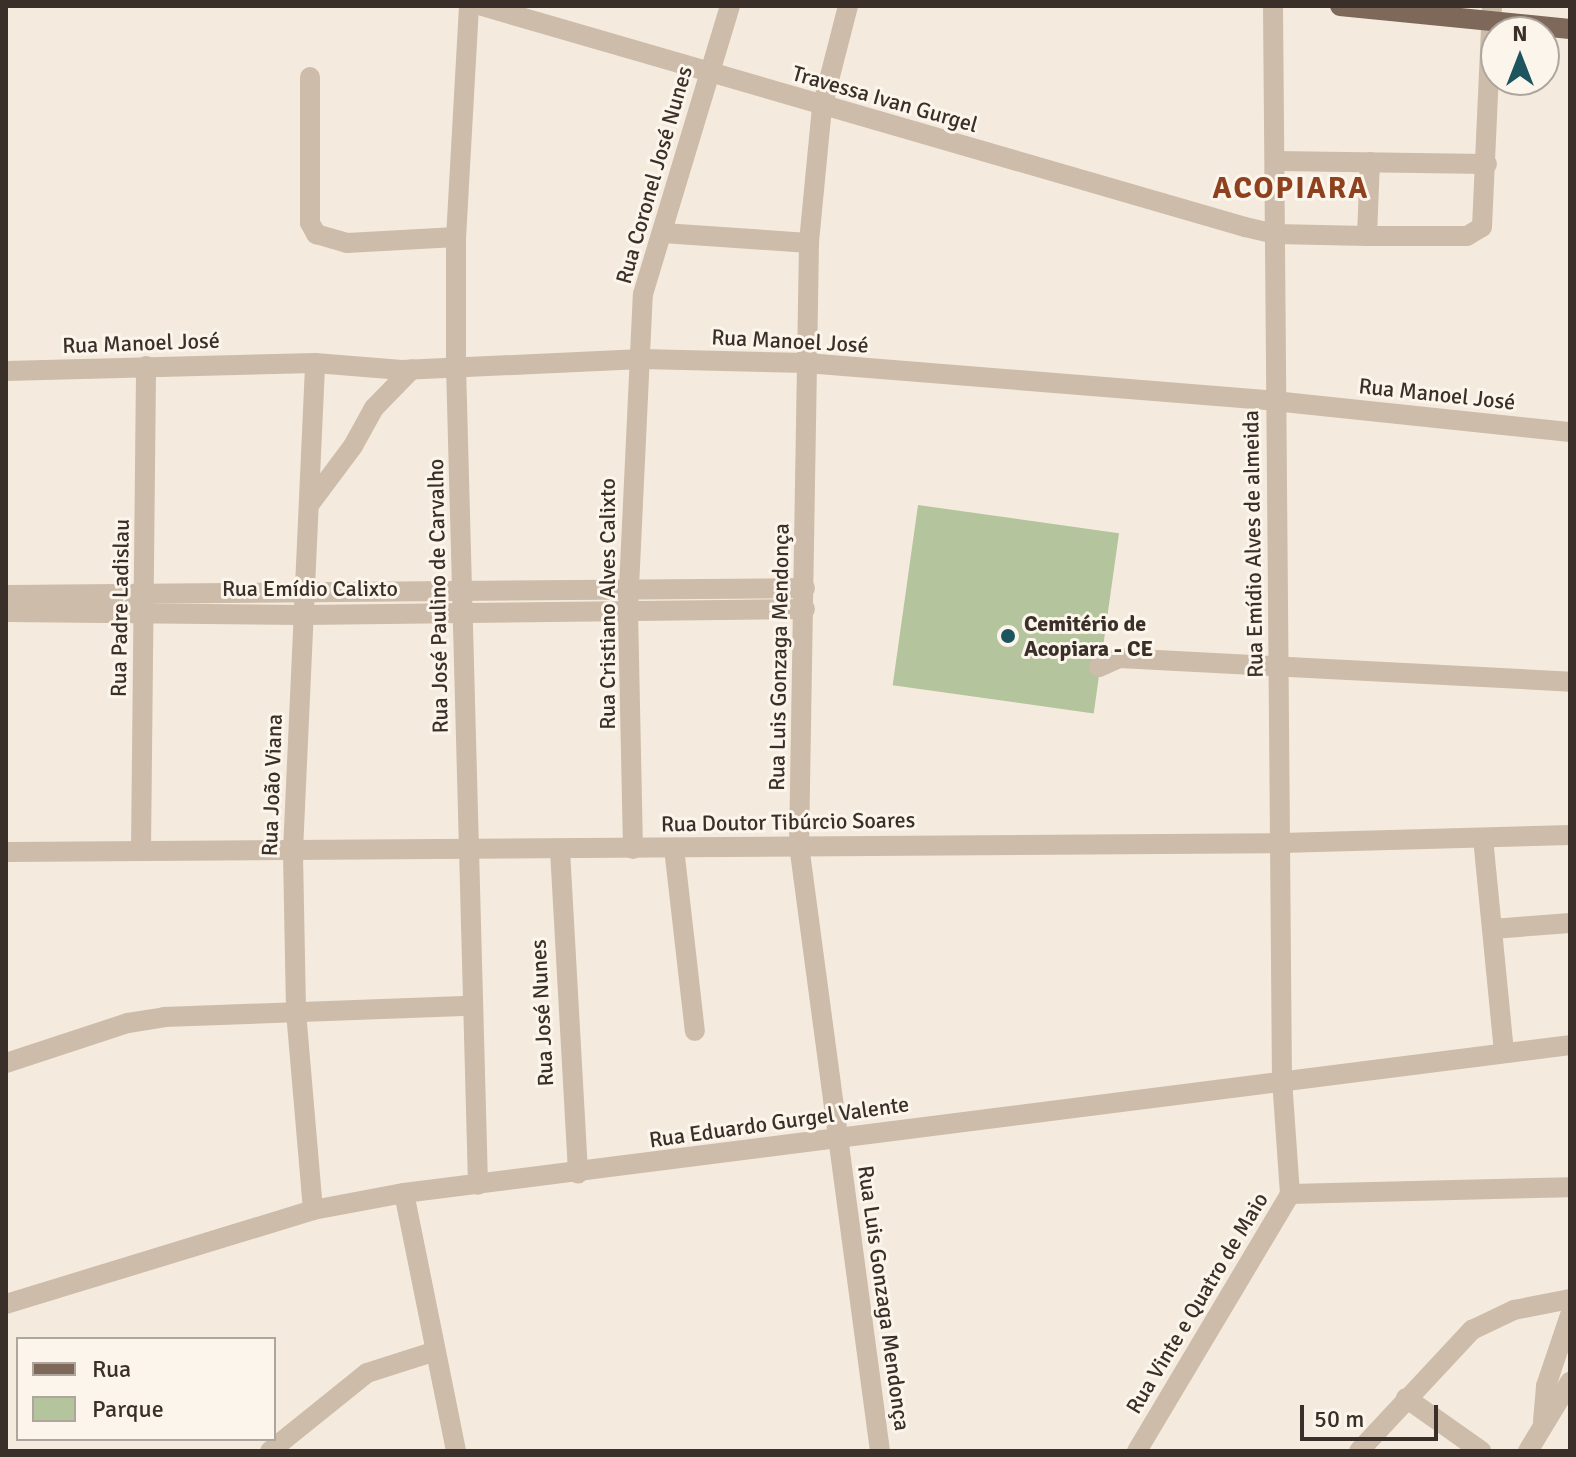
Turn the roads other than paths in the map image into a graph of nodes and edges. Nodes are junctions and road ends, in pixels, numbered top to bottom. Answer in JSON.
{"nodes":[{"id":1,"x":469,"y":6,"type":"edge"},
{"id":2,"x":482,"y":6,"type":"edge"},
{"id":3,"x":730,"y":6,"type":"edge"},
{"id":4,"x":848,"y":6,"type":"edge"},
{"id":5,"x":1273,"y":6,"type":"edge"},
{"id":6,"x":1340,"y":6,"type":"edge"},
{"id":7,"x":1492,"y":15,"type":"edge"},
{"id":8,"x":1570,"y":29,"type":"edge"},
{"id":9,"x":709,"y":71,"type":"junction"},
{"id":10,"x":310,"y":77,"type":"dead end"},
{"id":11,"x":822,"y":107,"type":"junction"},
{"id":12,"x":1275,"y":161,"type":"junction"},
{"id":13,"x":1370,"y":162,"type":"junction"},
{"id":14,"x":1487,"y":164,"type":"junction"},
{"id":15,"x":663,"y":233,"type":"junction"},
{"id":16,"x":1275,"y":234,"type":"junction"},
{"id":17,"x":1367,"y":236,"type":"junction"},
{"id":18,"x":456,"y":237,"type":"junction"},
{"id":19,"x":809,"y":243,"type":"junction"},
{"id":20,"x":642,"y":359,"type":"junction"},
{"id":21,"x":315,"y":363,"type":"junction"},
{"id":22,"x":806,"y":363,"type":"junction"},
{"id":23,"x":146,"y":366,"type":"junction"},
{"id":24,"x":456,"y":366,"type":"junction"},
{"id":25,"x":412,"y":369,"type":"junction"},
{"id":26,"x":6,"y":371,"type":"edge"},
{"id":27,"x":1274,"y":401,"type":"junction"},
{"id":28,"x":1570,"y":432,"type":"edge"},
{"id":29,"x":309,"y":505,"type":"junction"},
{"id":30,"x":6,"y":595,"type":"edge"},
{"id":31,"x":805,"y":598,"type":"junction"},
{"id":32,"x":629,"y":600,"type":"junction"},
{"id":33,"x":464,"y":602,"type":"junction"},
{"id":34,"x":146,"y":604,"type":"junction"},
{"id":35,"x":304,"y":605,"type":"junction"},
{"id":36,"x":6,"y":612,"type":"edge"},
{"id":37,"x":1099,"y":667,"type":"dead end"},
{"id":38,"x":1280,"y":667,"type":"junction"},
{"id":39,"x":1570,"y":682,"type":"edge"},
{"id":40,"x":1570,"y":835,"type":"edge"},
{"id":41,"x":1483,"y":838,"type":"junction"},
{"id":42,"x":1281,"y":843,"type":"junction"},
{"id":43,"x":799,"y":845,"type":"junction"},
{"id":44,"x":674,"y":848,"type":"junction"},
{"id":45,"x":633,"y":849,"type":"junction"},
{"id":46,"x":141,"y":850,"type":"junction"},
{"id":47,"x":466,"y":850,"type":"junction"},
{"id":48,"x":560,"y":850,"type":"junction"},
{"id":49,"x":293,"y":851,"type":"junction"},
{"id":50,"x":6,"y":852,"type":"edge"},
{"id":51,"x":1570,"y":923,"type":"edge"},
{"id":52,"x":1493,"y":929,"type":"junction"},
{"id":53,"x":470,"y":1006,"type":"junction"},
{"id":54,"x":296,"y":1010,"type":"junction"},
{"id":55,"x":695,"y":1031,"type":"dead end"},
{"id":56,"x":1570,"y":1045,"type":"edge"},
{"id":57,"x":1504,"y":1052,"type":"junction"},
{"id":58,"x":6,"y":1063,"type":"edge"},
{"id":59,"x":1282,"y":1081,"type":"junction"},
{"id":60,"x":839,"y":1139,"type":"junction"},
{"id":61,"x":578,"y":1173,"type":"junction"},
{"id":62,"x":478,"y":1185,"type":"junction"},
{"id":63,"x":1570,"y":1187,"type":"edge"},
{"id":64,"x":404,"y":1193,"type":"junction"},
{"id":65,"x":1290,"y":1194,"type":"junction"},
{"id":66,"x":313,"y":1210,"type":"junction"},
{"id":67,"x":1570,"y":1299,"type":"edge"},
{"id":68,"x":6,"y":1304,"type":"edge"},
{"id":69,"x":1570,"y":1315,"type":"edge"},
{"id":70,"x":433,"y":1352,"type":"junction"},
{"id":71,"x":1570,"y":1382,"type":"edge"},
{"id":72,"x":1406,"y":1398,"type":"junction"},
{"id":73,"x":1543,"y":1421,"type":"junction"},
{"id":74,"x":270,"y":1451,"type":"edge"},
{"id":75,"x":456,"y":1451,"type":"edge"},
{"id":76,"x":880,"y":1451,"type":"edge"},
{"id":77,"x":1137,"y":1451,"type":"edge"},
{"id":78,"x":1359,"y":1451,"type":"edge"},
{"id":79,"x":1481,"y":1451,"type":"edge"},
{"id":80,"x":1528,"y":1451,"type":"edge"}],
"edges":[{"from":1,"to":18,"type":"street","name":"Rua José Paulino de Carvalho"},
{"from":2,"to":9,"type":"street","name":"Travessa Ivan Gurgel"},
{"from":3,"to":9,"type":"street","name":"Rua Coronel José Nunes"},
{"from":4,"to":11,"type":"street","name":"Rua Luis Gonzaga Mendonça"},
{"from":5,"to":12,"type":"street","name":"Rua Emídio Alves de almeida"},
{"from":6,"to":7,"type":"main road"},
{"from":7,"to":8,"type":"main road"},
{"from":7,"to":14,"type":"street"},
{"from":9,"to":11,"type":"street","name":"Travessa Ivan Gurgel"},
{"from":9,"to":15,"type":"street","name":"Rua Coronel José Nunes"},
{"from":10,"to":18,"type":"street"},
{"from":11,"to":16,"type":"street","name":"Travessa Ivan Gurgel"},
{"from":11,"to":19,"type":"street","name":"Rua Luis Gonzaga Mendonça"},
{"from":12,"to":13,"type":"street"},
{"from":12,"to":16,"type":"street","name":"Rua Emídio Alves de almeida"},
{"from":13,"to":14,"type":"street"},
{"from":13,"to":17,"type":"street"},
{"from":14,"to":17,"type":"street","name":"Travessa Ivan Gurgel"},
{"from":15,"to":19,"type":"street"},
{"from":15,"to":20,"type":"street","name":"Rua Coronel José Nunes"},
{"from":16,"to":17,"type":"street","name":"Travessa Ivan Gurgel"},
{"from":16,"to":27,"type":"street","name":"Rua Emídio Alves de almeida"},
{"from":18,"to":24,"type":"street","name":"Rua José Paulino de Carvalho"},
{"from":19,"to":22,"type":"street","name":"Rua Luis Gonzaga Mendonça"},
{"from":20,"to":22,"type":"street","name":"Rua Manoel José"},
{"from":20,"to":24,"type":"street","name":"Rua Manoel José"},
{"from":20,"to":32,"type":"street","name":"Rua Cristiano Alves Calixto"},
{"from":21,"to":23,"type":"street","name":"Rua Manoel José"},
{"from":21,"to":25,"type":"street","name":"Rua Manoel José"},
{"from":21,"to":29,"type":"street","name":"Rua João Viana"},
{"from":22,"to":27,"type":"street","name":"Rua Manoel José"},
{"from":22,"to":31,"type":"street","name":"Rua Luis Gonzaga Mendonça"},
{"from":23,"to":26,"type":"street","name":"Rua Manoel José"},
{"from":23,"to":34,"type":"street","name":"Rua Padre Ladislau"},
{"from":24,"to":25,"type":"street","name":"Rua Manoel José"},
{"from":24,"to":33,"type":"street","name":"Rua José Paulino de Carvalho"},
{"from":25,"to":29,"type":"street"},
{"from":27,"to":28,"type":"street","name":"Rua Manoel José"},
{"from":27,"to":38,"type":"street","name":"Rua Emídio Alves de almeida"},
{"from":29,"to":35,"type":"street","name":"Rua João Viana"},
{"from":30,"to":34,"type":"street","name":"Rua Emídio Calixto"},
{"from":31,"to":32,"type":"street","name":"Rua Emídio Calixto"},
{"from":31,"to":43,"type":"street","name":"Rua Luis Gonzaga Mendonça"},
{"from":32,"to":33,"type":"street","name":"Rua Emídio Calixto"},
{"from":32,"to":45,"type":"street","name":"Rua Cristiano Alves Calixto"},
{"from":33,"to":35,"type":"street","name":"Rua Emídio Calixto"},
{"from":33,"to":47,"type":"street","name":"Rua José Paulino de Carvalho"},
{"from":34,"to":35,"type":"street","name":"Rua Emídio Calixto"},
{"from":34,"to":36,"type":"street","name":"Rua Emídio Calixto"},
{"from":34,"to":46,"type":"street","name":"Rua Padre Ladislau"},
{"from":35,"to":49,"type":"street","name":"Rua João Viana"},
{"from":37,"to":38,"type":"street"},
{"from":38,"to":39,"type":"street"},
{"from":38,"to":42,"type":"street","name":"Rua Emídio Alves de almeida"},
{"from":40,"to":41,"type":"street","name":"Rua Doutor Tibúrcio Soares"},
{"from":41,"to":42,"type":"street","name":"Rua Doutor Tibúrcio Soares"},
{"from":41,"to":52,"type":"street"},
{"from":42,"to":43,"type":"street","name":"Rua Doutor Tibúrcio Soares"},
{"from":42,"to":59,"type":"street","name":"Rua Emídio Alves de almeida"},
{"from":43,"to":44,"type":"street","name":"Rua Doutor Tibúrcio Soares"},
{"from":43,"to":60,"type":"street","name":"Rua Luis Gonzaga Mendonça"},
{"from":44,"to":45,"type":"street","name":"Rua Doutor Tibúrcio Soares"},
{"from":44,"to":55,"type":"street"},
{"from":45,"to":48,"type":"street","name":"Rua Doutor Tibúrcio Soares"},
{"from":46,"to":49,"type":"street","name":"Rua Doutor Tibúrcio Soares"},
{"from":46,"to":50,"type":"street","name":"Rua Doutor Tibúrcio Soares"},
{"from":47,"to":48,"type":"street","name":"Rua Doutor Tibúrcio Soares"},
{"from":47,"to":49,"type":"street","name":"Rua Doutor Tibúrcio Soares"},
{"from":47,"to":53,"type":"street","name":"Rua José Paulino de Carvalho"},
{"from":48,"to":61,"type":"street","name":"Rua José Nunes"},
{"from":49,"to":54,"type":"street","name":"Rua João Viana"},
{"from":51,"to":52,"type":"street"},
{"from":52,"to":57,"type":"street"},
{"from":53,"to":54,"type":"street"},
{"from":53,"to":62,"type":"street","name":"Rua José Paulino de Carvalho"},
{"from":54,"to":58,"type":"street"},
{"from":54,"to":66,"type":"street","name":"Rua João Viana"},
{"from":56,"to":57,"type":"street","name":"Rua Eduardo Gurgel Valente"},
{"from":57,"to":59,"type":"street","name":"Rua Eduardo Gurgel Valente"},
{"from":59,"to":60,"type":"street","name":"Rua Eduardo Gurgel Valente"},
{"from":59,"to":65,"type":"street","name":"Rua Vinte e Quatro de Maio"},
{"from":60,"to":61,"type":"street","name":"Rua Eduardo Gurgel Valente"},
{"from":60,"to":76,"type":"street","name":"Rua Luis Gonzaga Mendonça"},
{"from":61,"to":62,"type":"street","name":"Rua Eduardo Gurgel Valente"},
{"from":62,"to":64,"type":"street","name":"Rua Eduardo Gurgel Valente"},
{"from":63,"to":65,"type":"street"},
{"from":64,"to":66,"type":"street","name":"Rua Eduardo Gurgel Valente"},
{"from":64,"to":70,"type":"street"},
{"from":65,"to":77,"type":"street","name":"Rua Vinte e Quatro de Maio"},
{"from":66,"to":68,"type":"street","name":"Rua Eduardo Gurgel Valente"},
{"from":67,"to":72,"type":"street"},
{"from":69,"to":73,"type":"street"},
{"from":70,"to":74,"type":"street"},
{"from":70,"to":75,"type":"street"},
{"from":71,"to":73,"type":"street"},
{"from":72,"to":78,"type":"street"},
{"from":72,"to":79,"type":"street"},
{"from":73,"to":80,"type":"street"}]}
